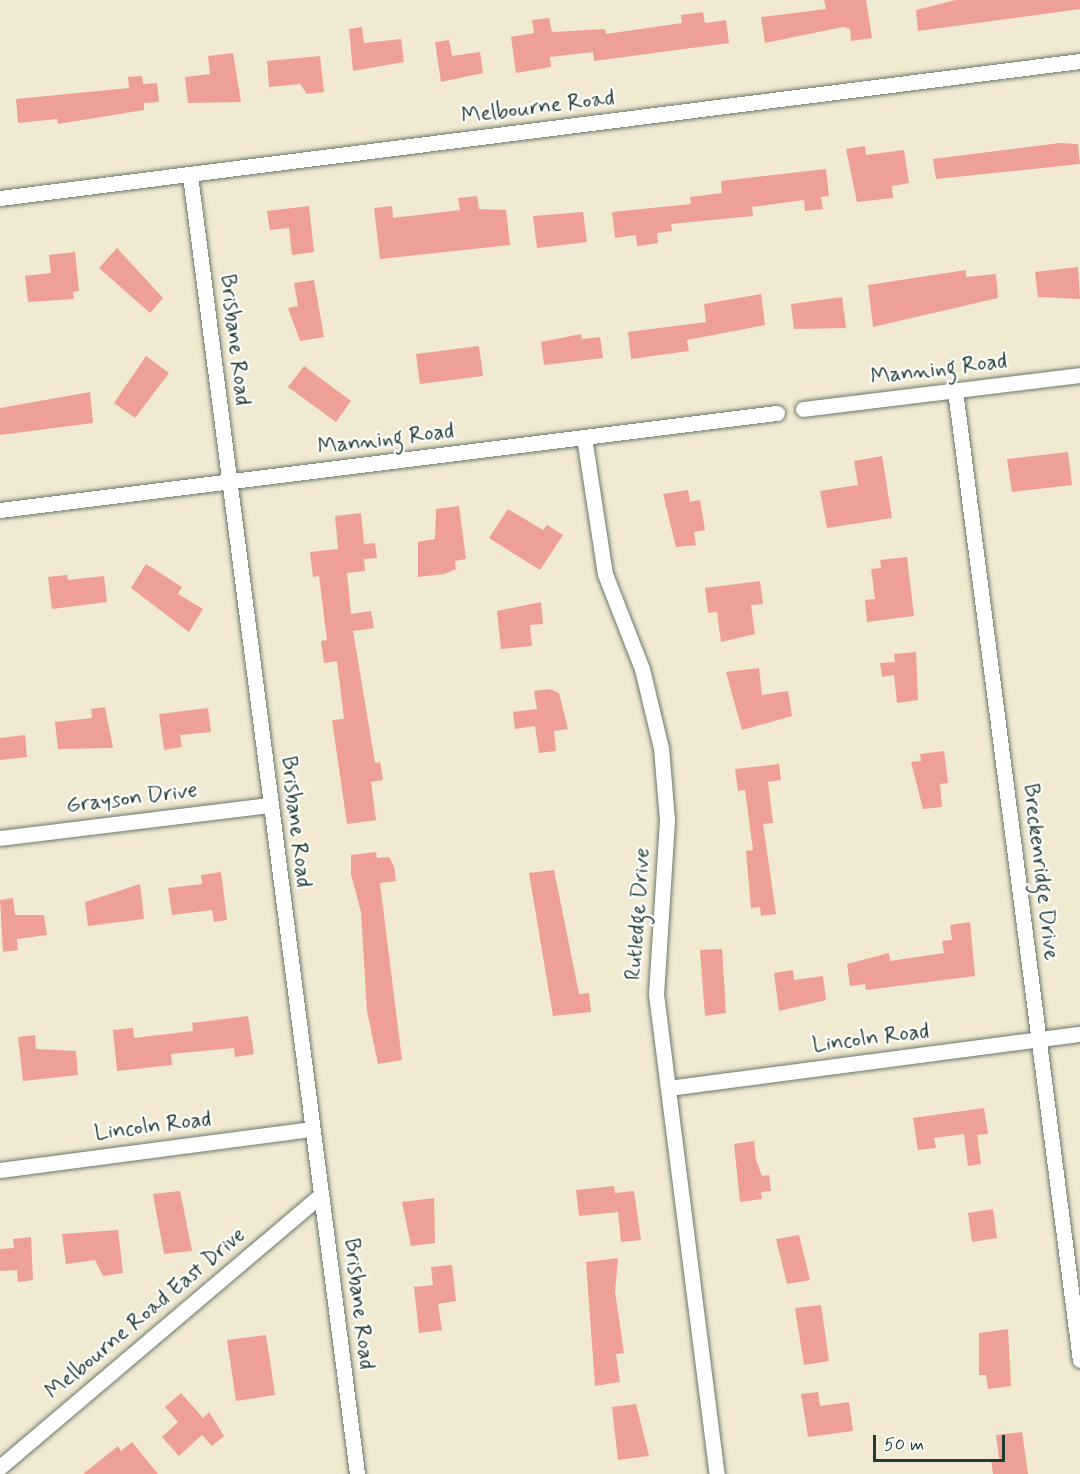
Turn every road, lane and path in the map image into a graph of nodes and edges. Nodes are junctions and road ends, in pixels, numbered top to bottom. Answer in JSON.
{"nodes":[{"id":1,"x":1080,"y":62,"type":"edge"},
{"id":2,"x":190,"y":175,"type":"junction"},
{"id":3,"x":0,"y":198,"type":"edge"},
{"id":4,"x":1080,"y":375,"type":"edge"},
{"id":5,"x":955,"y":390,"type":"junction"},
{"id":6,"x":803,"y":409,"type":"dead end"},
{"id":7,"x":777,"y":413,"type":"dead end"},
{"id":8,"x":584,"y":436,"type":"junction"},
{"id":9,"x":229,"y":482,"type":"junction"},
{"id":10,"x":0,"y":510,"type":"edge"},
{"id":11,"x":270,"y":805,"type":"junction"},
{"id":12,"x":0,"y":838,"type":"edge"},
{"id":13,"x":1080,"y":1034,"type":"edge"},
{"id":14,"x":1038,"y":1040,"type":"junction"},
{"id":15,"x":668,"y":1088,"type":"junction"},
{"id":16,"x":312,"y":1129,"type":"junction"},
{"id":17,"x":0,"y":1170,"type":"edge"},
{"id":18,"x":321,"y":1195,"type":"junction"},
{"id":19,"x":1080,"y":1360,"type":"edge"},
{"id":20,"x":0,"y":1467,"type":"edge"},
{"id":21,"x":357,"y":1474,"type":"edge"},
{"id":22,"x":717,"y":1474,"type":"edge"}],
"edges":[{"from":1,"to":2,"type":"street","name":"Melbourne Road"},
{"from":2,"to":3,"type":"street","name":"Melbourne Road"},
{"from":2,"to":9,"type":"street","name":"Brisbane Road"},
{"from":4,"to":5,"type":"street","name":"Manning Road"},
{"from":5,"to":6,"type":"street","name":"Manning Road"},
{"from":5,"to":14,"type":"street","name":"Breckenridge Drive"},
{"from":7,"to":8,"type":"street","name":"Manning Road"},
{"from":8,"to":9,"type":"street","name":"Manning Road"},
{"from":8,"to":15,"type":"street","name":"Rutledge Drive"},
{"from":9,"to":10,"type":"street","name":"Manning Road"},
{"from":9,"to":11,"type":"street","name":"Brisbane Road"},
{"from":11,"to":12,"type":"street","name":"Grayson Drive"},
{"from":11,"to":16,"type":"street","name":"Brisbane Road"},
{"from":13,"to":14,"type":"street","name":"Lincoln Road"},
{"from":14,"to":15,"type":"street","name":"Lincoln Road"},
{"from":14,"to":19,"type":"street","name":"Breckenridge Drive"},
{"from":15,"to":22,"type":"street","name":"Rutledge Drive"},
{"from":16,"to":17,"type":"street","name":"Lincoln Road"},
{"from":16,"to":18,"type":"street","name":"Brisbane Road"},
{"from":18,"to":20,"type":"street","name":"Melbourne Road East Drive"},
{"from":18,"to":21,"type":"street","name":"Brisbane Road"}]}
